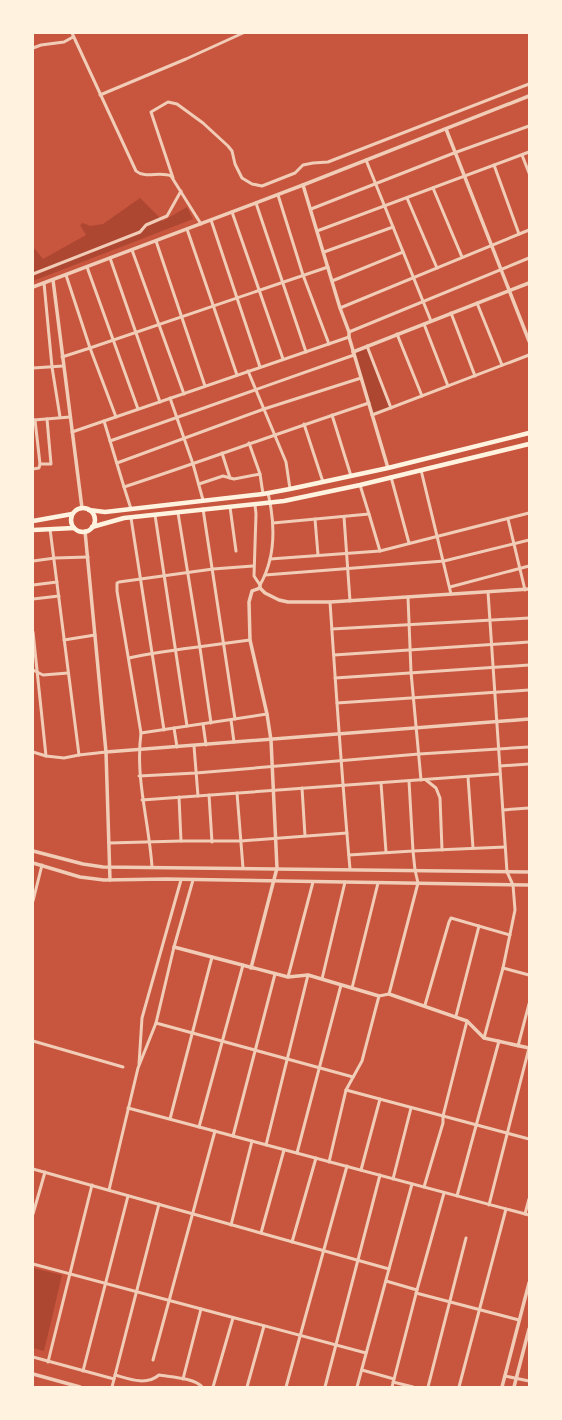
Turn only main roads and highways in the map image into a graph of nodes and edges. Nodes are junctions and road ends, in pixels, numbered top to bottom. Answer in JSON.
{"nodes":[{"id":1,"x":529,"y":433,"type":"edge"},
{"id":2,"x":529,"y":444,"type":"edge"},
{"id":3,"x":89,"y":510,"type":"junction"},
{"id":4,"x":72,"y":514,"type":"junction"},
{"id":5,"x":33,"y":521,"type":"edge"},
{"id":6,"x":92,"y":527,"type":"junction"},
{"id":7,"x":74,"y":528,"type":"junction"},
{"id":8,"x":33,"y":530,"type":"edge"}],
"edges":[{"from":1,"to":3,"type":"main road"},
{"from":2,"to":6,"type":"main road"},
{"from":3,"to":4,"type":"main road"},
{"from":3,"to":6,"type":"main road"},
{"from":4,"to":5,"type":"main road"},
{"from":4,"to":7,"type":"main road"},
{"from":6,"to":7,"type":"main road"},
{"from":7,"to":8,"type":"main road"}]}
